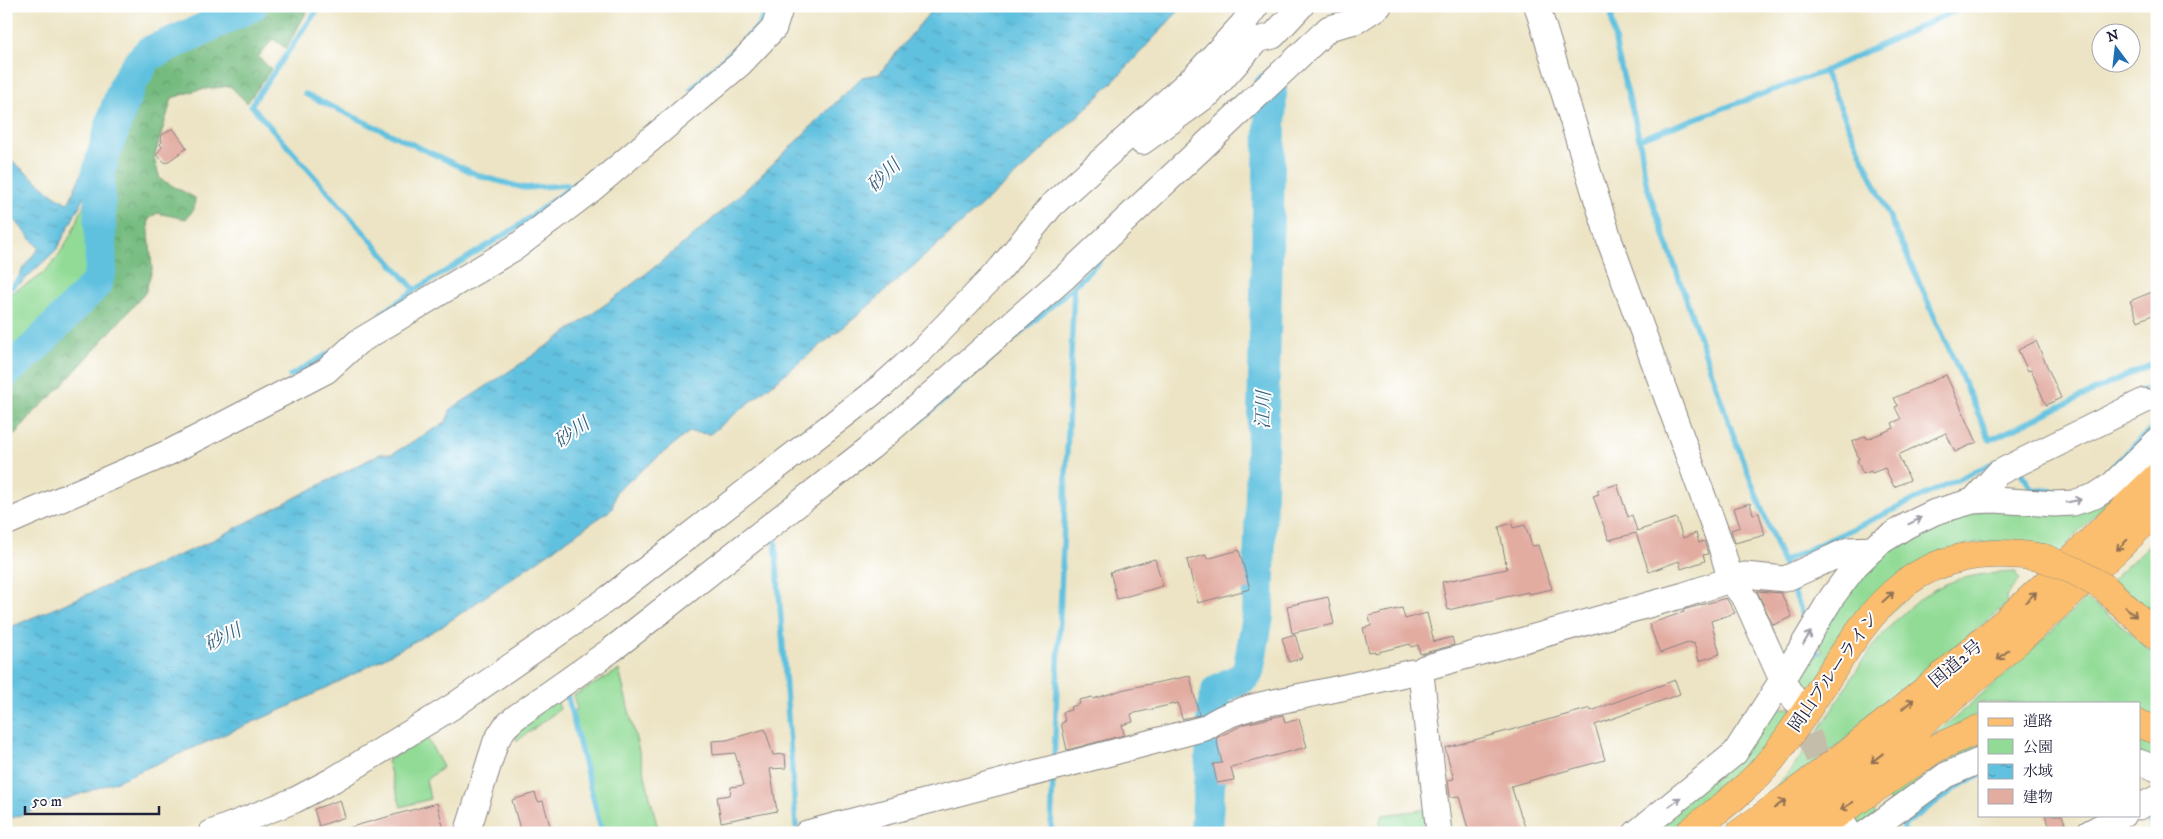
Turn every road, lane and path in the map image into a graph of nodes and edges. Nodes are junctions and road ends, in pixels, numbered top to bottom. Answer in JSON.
{"nodes":[{"id":1,"x":781,"y":6,"type":"edge"},
{"id":2,"x":1256,"y":6,"type":"edge"},
{"id":3,"x":1301,"y":6,"type":"edge"},
{"id":4,"x":1536,"y":6,"type":"edge"},
{"id":5,"x":1374,"y":8,"type":"edge"},
{"id":6,"x":1101,"y":160,"type":"junction"},
{"id":7,"x":2144,"y":401,"type":"dead end"},
{"id":8,"x":2157,"y":442,"type":"edge"},
{"id":9,"x":2157,"y":477,"type":"edge"},
{"id":10,"x":1973,"y":501,"type":"junction"},
{"id":11,"x":2157,"y":510,"type":"edge"},
{"id":12,"x":6,"y":523,"type":"edge"},
{"id":13,"x":1873,"y":549,"type":"junction"},
{"id":14,"x":1731,"y":581,"type":"junction"},
{"id":15,"x":2157,"y":636,"type":"edge"},
{"id":16,"x":1421,"y":674,"type":"junction"},
{"id":17,"x":1789,"y":690,"type":"junction"},
{"id":18,"x":2140,"y":724,"type":"edge"},
{"id":19,"x":1978,"y":729,"type":"edge"},
{"id":20,"x":2157,"y":730,"type":"edge"},
{"id":21,"x":1978,"y":761,"type":"edge"},
{"id":22,"x":2140,"y":762,"type":"edge"},
{"id":23,"x":2157,"y":769,"type":"edge"},
{"id":24,"x":2157,"y":798,"type":"edge"},
{"id":25,"x":2140,"y":806,"type":"edge"},
{"id":26,"x":2121,"y":816,"type":"edge"},
{"id":27,"x":1853,"y":831,"type":"edge"},
{"id":28,"x":211,"y":833,"type":"edge"},
{"id":29,"x":467,"y":833,"type":"edge"},
{"id":30,"x":807,"y":833,"type":"edge"},
{"id":31,"x":1438,"y":833,"type":"edge"},
{"id":32,"x":1636,"y":833,"type":"edge"},
{"id":33,"x":1688,"y":833,"type":"edge"},
{"id":34,"x":1740,"y":833,"type":"edge"},
{"id":35,"x":1781,"y":833,"type":"edge"},
{"id":36,"x":1808,"y":833,"type":"edge"},
{"id":37,"x":2089,"y":833,"type":"edge"}],
"edges":[{"from":1,"to":12,"type":"street"},
{"from":2,"to":6,"type":"street"},
{"from":3,"to":6,"type":"street"},
{"from":4,"to":14,"type":"street"},
{"from":5,"to":29,"type":"street"},
{"from":6,"to":28,"type":"street"},
{"from":7,"to":10,"type":"street"},
{"from":10,"to":8,"type":"street","one_way":true},
{"from":34,"to":9,"type":"main road","name":"国道2号","one_way":true},
{"from":13,"to":10,"type":"street","one_way":true},
{"from":11,"to":35,"type":"main road","name":"国道2号","one_way":true},
{"from":13,"to":14,"type":"street"},
{"from":17,"to":13,"type":"street","one_way":true},
{"from":14,"to":16,"type":"street"},
{"from":14,"to":17,"type":"street"},
{"from":33,"to":15,"type":"main road","name":"岡山ブルーライン","one_way":true,"bridge":true},
{"from":16,"to":30,"type":"street"},
{"from":16,"to":31,"type":"street"},
{"from":32,"to":17,"type":"street","one_way":true},
{"from":18,"to":20,"type":"main road"},
{"from":19,"to":36,"type":"main road","one_way":true},
{"from":21,"to":27,"type":"street"},
{"from":22,"to":23,"type":"street"},
{"from":24,"to":25,"type":"street"},
{"from":26,"to":37,"type":"street"}]}
